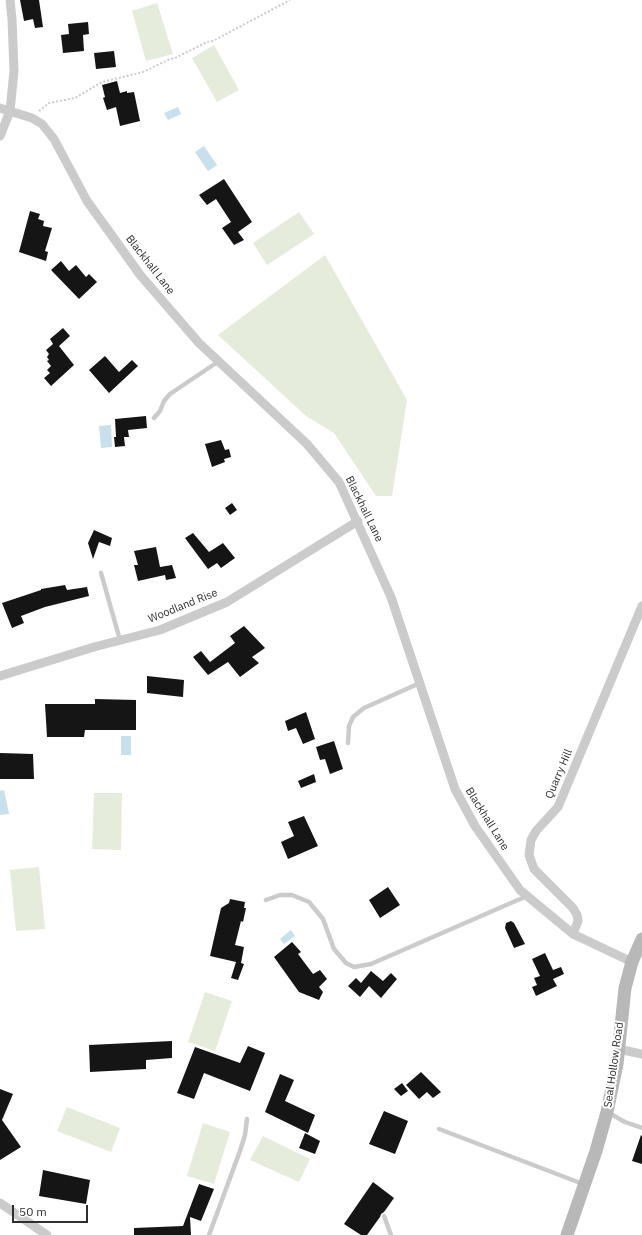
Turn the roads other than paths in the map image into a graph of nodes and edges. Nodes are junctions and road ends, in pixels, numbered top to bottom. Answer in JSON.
{"nodes":[{"id":1,"x":10,"y":0,"type":"edge"},
{"id":2,"x":0,"y":108,"type":"edge"},
{"id":3,"x":10,"y":111,"type":"junction"},
{"id":4,"x":0,"y":136,"type":"edge"},
{"id":5,"x":219,"y":361,"type":"junction"},
{"id":6,"x":154,"y":418,"type":"dead end"},
{"id":7,"x":358,"y":521,"type":"junction"},
{"id":8,"x":101,"y":573,"type":"dead end"},
{"id":9,"x":642,"y":606,"type":"edge"},
{"id":10,"x":120,"y":640,"type":"junction"},
{"id":11,"x":0,"y":676,"type":"edge"},
{"id":12,"x":420,"y":683,"type":"junction"},
{"id":13,"x":348,"y":742,"type":"dead end"},
{"id":14,"x":527,"y":896,"type":"junction"},
{"id":15,"x":266,"y":900,"type":"dead end"},
{"id":16,"x":573,"y":934,"type":"junction"},
{"id":17,"x":642,"y":940,"type":"edge"},
{"id":18,"x":632,"y":962,"type":"junction"},
{"id":19,"x":618,"y":1049,"type":"junction"},
{"id":20,"x":642,"y":1054,"type":"edge"},
{"id":21,"x":607,"y":1112,"type":"junction"},
{"id":22,"x":247,"y":1118,"type":"dead end"},
{"id":23,"x":642,"y":1128,"type":"edge"},
{"id":24,"x":439,"y":1129,"type":"dead end"},
{"id":25,"x":584,"y":1185,"type":"junction"},
{"id":26,"x":0,"y":1203,"type":"edge"},
{"id":27,"x":384,"y":1216,"type":"dead end"},
{"id":28,"x":48,"y":1235,"type":"edge"},
{"id":29,"x":209,"y":1235,"type":"edge"},
{"id":30,"x":391,"y":1235,"type":"edge"},
{"id":31,"x":566,"y":1235,"type":"edge"}],
"edges":[{"from":1,"to":3,"type":"street"},
{"from":2,"to":3,"type":"street","name":"Blackhall Lane"},
{"from":3,"to":4,"type":"street"},
{"from":3,"to":5,"type":"street","name":"Blackhall Lane"},
{"from":5,"to":6,"type":"lane"},
{"from":5,"to":7,"type":"street","name":"Blackhall Lane"},
{"from":7,"to":10,"type":"street","name":"Woodland Rise"},
{"from":7,"to":12,"type":"street","name":"Blackhall Lane"},
{"from":8,"to":10,"type":"lane"},
{"from":9,"to":16,"type":"street","name":"Quarry Hill"},
{"from":10,"to":11,"type":"street","name":"Woodland Rise"},
{"from":12,"to":13,"type":"lane"},
{"from":12,"to":14,"type":"street","name":"Blackhall Lane"},
{"from":14,"to":15,"type":"lane"},
{"from":14,"to":16,"type":"street","name":"Blackhall Lane"},
{"from":16,"to":18,"type":"street","name":"Blackhall Lane"},
{"from":17,"to":18,"type":"main road","name":"Seal Hollow Road"},
{"from":18,"to":19,"type":"main road","name":"Seal Hollow Road"},
{"from":19,"to":20,"type":"street"},
{"from":19,"to":21,"type":"main road","name":"Seal Hollow Road"},
{"from":21,"to":23,"type":"lane"},
{"from":21,"to":25,"type":"main road","name":"Seal Hollow Road"},
{"from":22,"to":29,"type":"lane"},
{"from":24,"to":25,"type":"lane"},
{"from":25,"to":31,"type":"main road","name":"Seal Hollow Road"},
{"from":26,"to":28,"type":"street"},
{"from":27,"to":30,"type":"lane"}]}
